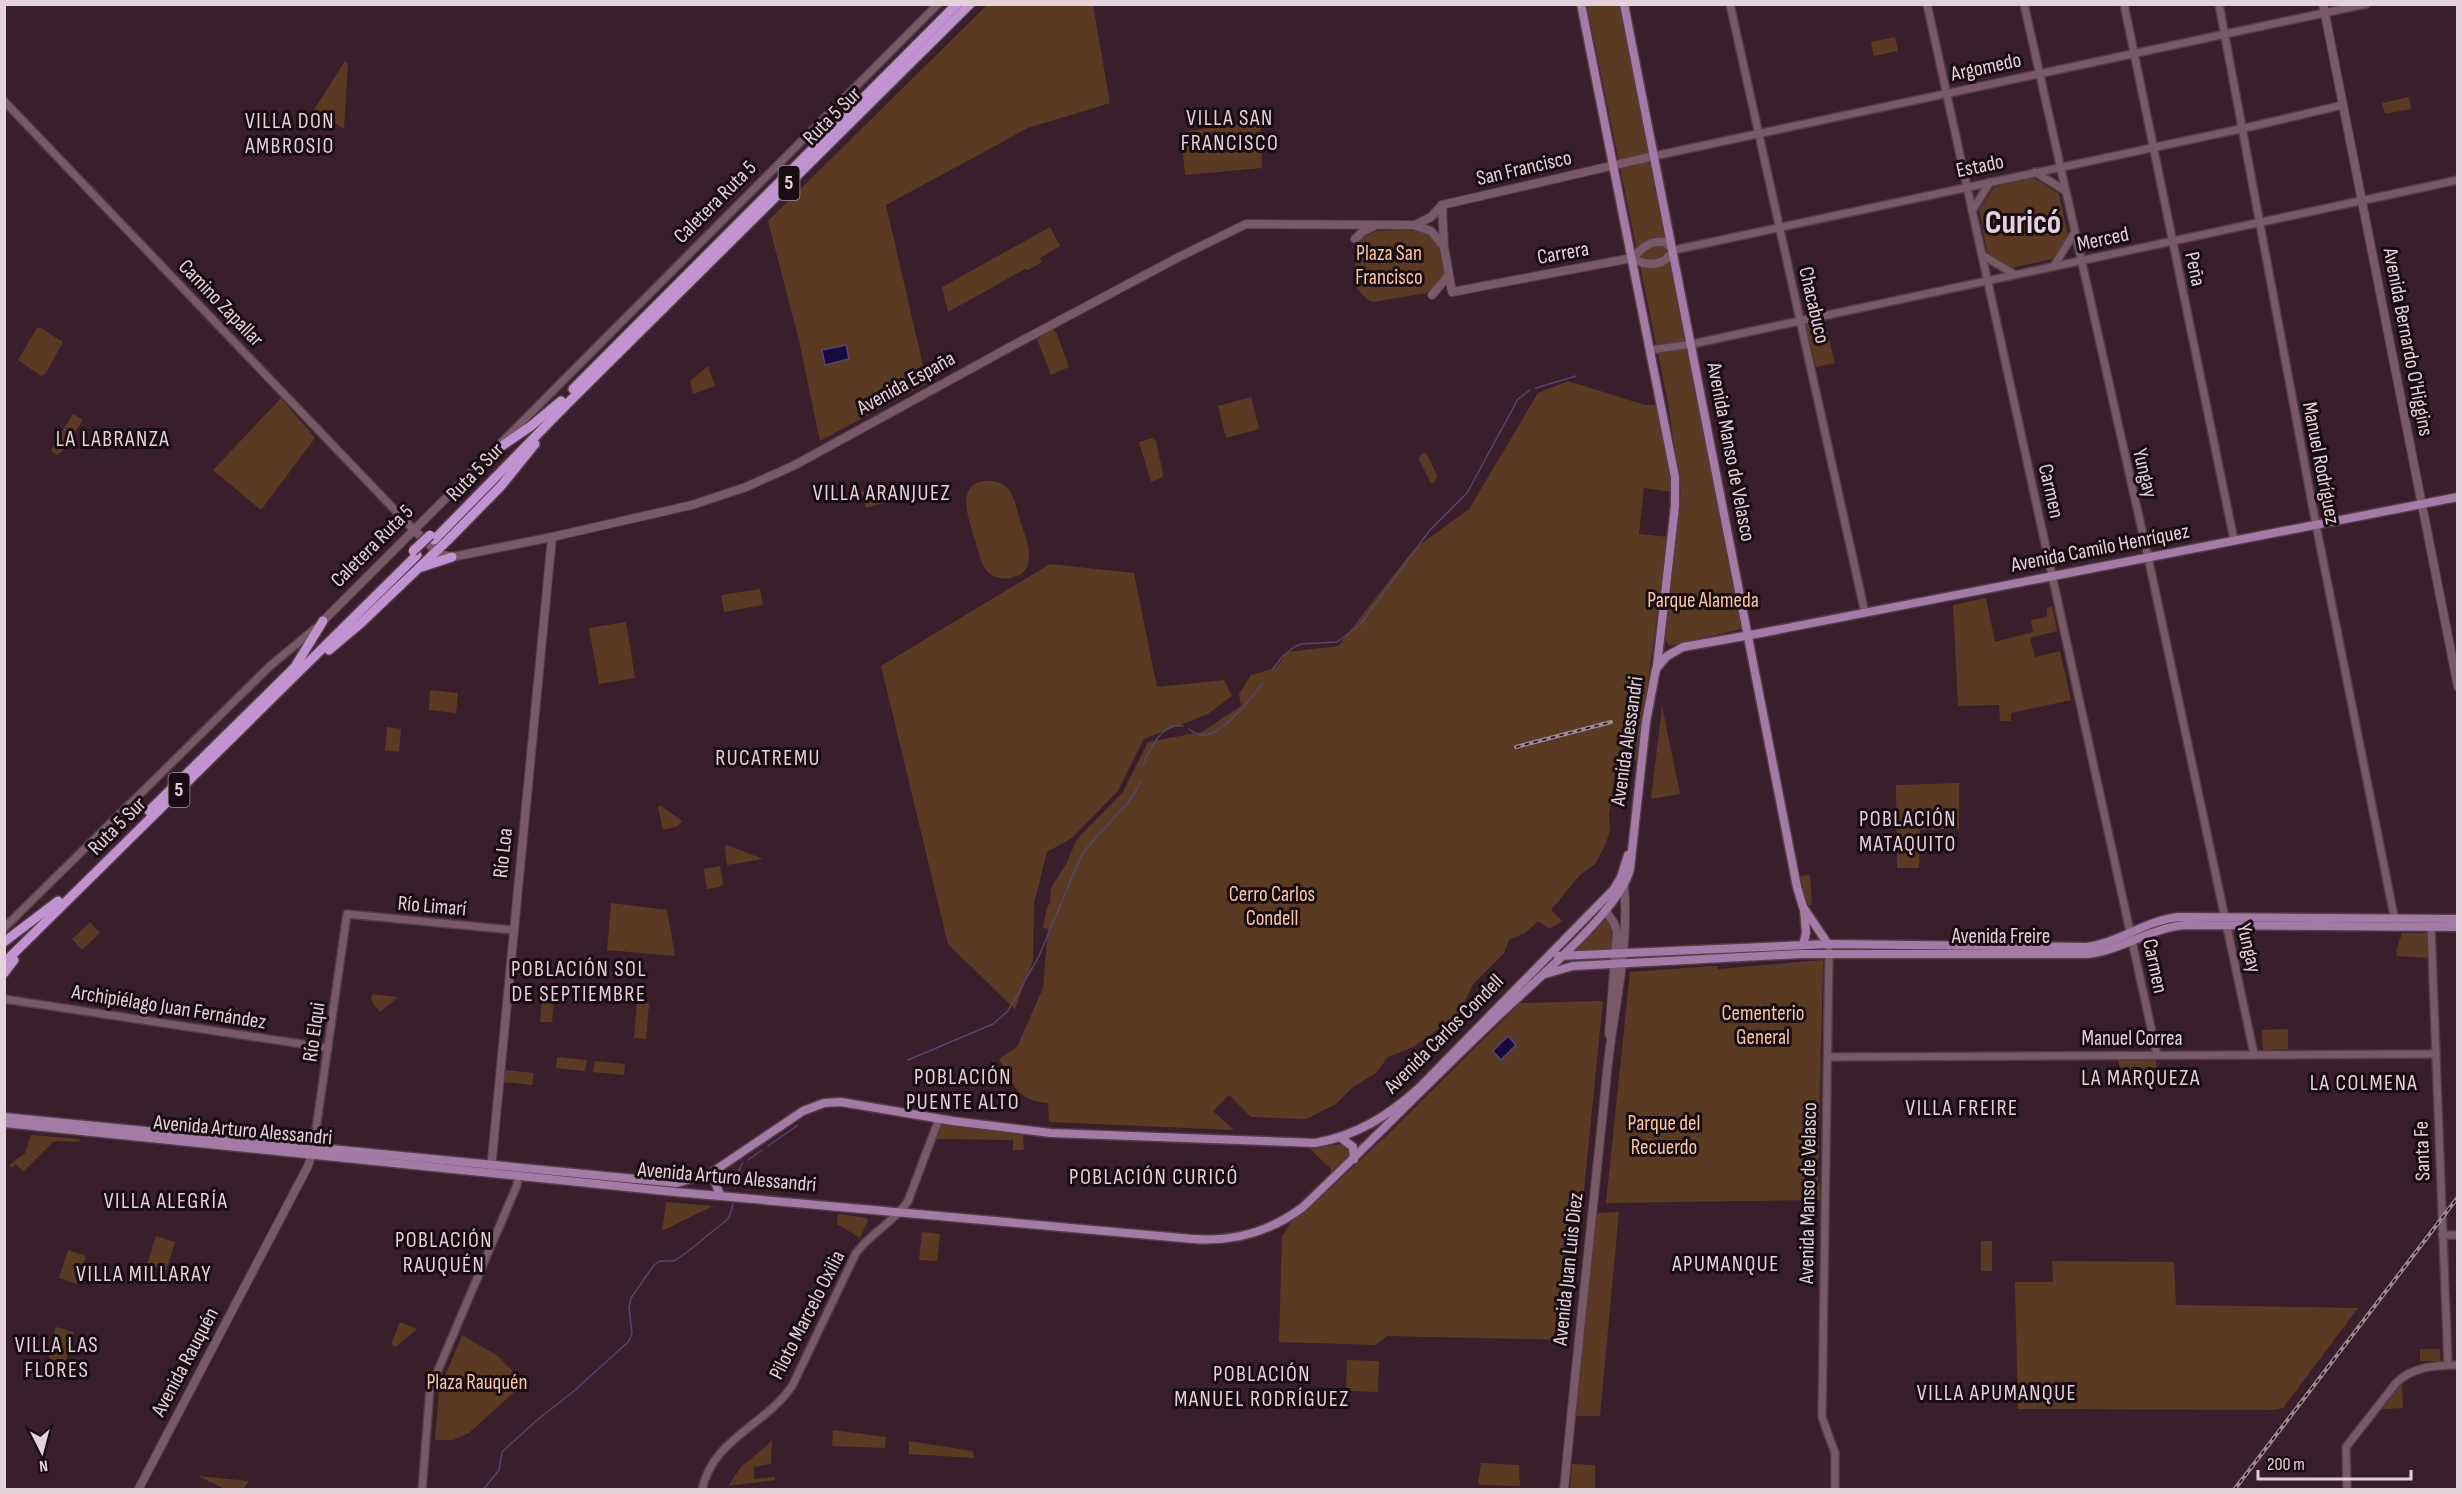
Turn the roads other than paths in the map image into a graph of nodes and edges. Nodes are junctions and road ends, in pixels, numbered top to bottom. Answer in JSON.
{"nodes":[{"id":1,"x":938,"y":4,"type":"edge"},
{"id":2,"x":957,"y":4,"type":"edge"},
{"id":3,"x":970,"y":4,"type":"edge"},
{"id":4,"x":1581,"y":4,"type":"edge"},
{"id":5,"x":1624,"y":4,"type":"edge"},
{"id":6,"x":1730,"y":4,"type":"edge"},
{"id":7,"x":1927,"y":4,"type":"edge"},
{"id":8,"x":2024,"y":4,"type":"edge"},
{"id":9,"x":2124,"y":4,"type":"edge"},
{"id":10,"x":2219,"y":4,"type":"edge"},
{"id":11,"x":2366,"y":4,"type":"edge"},
{"id":12,"x":2324,"y":9,"type":"edge"},
{"id":13,"x":2224,"y":34,"type":"junction"},
{"id":14,"x":2134,"y":53,"type":"junction"},
{"id":15,"x":2039,"y":74,"type":"junction"},
{"id":16,"x":1946,"y":93,"type":"junction"},
{"id":17,"x":4,"y":101,"type":"edge"},
{"id":18,"x":2343,"y":105,"type":"junction"},
{"id":19,"x":2241,"y":129,"type":"junction"},
{"id":20,"x":1758,"y":134,"type":"junction"},
{"id":21,"x":2153,"y":147,"type":"junction"},
{"id":22,"x":1654,"y":156,"type":"junction"},
{"id":23,"x":1614,"y":166,"type":"junction"},
{"id":24,"x":2060,"y":167,"type":"junction"},
{"id":25,"x":2035,"y":172,"type":"junction"},
{"id":26,"x":2457,"y":180,"type":"edge"},
{"id":27,"x":1990,"y":182,"type":"junction"},
{"id":28,"x":1967,"y":187,"type":"junction"},
{"id":29,"x":2064,"y":190,"type":"junction"},
{"id":30,"x":2362,"y":201,"type":"junction"},
{"id":31,"x":1442,"y":205,"type":"junction"},
{"id":32,"x":1972,"y":211,"type":"junction"},
{"id":33,"x":2259,"y":223,"type":"junction"},
{"id":34,"x":1375,"y":225,"type":"junction"},
{"id":35,"x":1413,"y":225,"type":"junction"},
{"id":36,"x":1779,"y":228,"type":"junction"},
{"id":37,"x":2074,"y":233,"type":"junction"},
{"id":38,"x":1355,"y":239,"type":"dead end"},
{"id":39,"x":2173,"y":241,"type":"junction"},
{"id":40,"x":1444,"y":247,"type":"junction"},
{"id":41,"x":1674,"y":250,"type":"junction"},
{"id":42,"x":1982,"y":255,"type":"junction"},
{"id":43,"x":1632,"y":258,"type":"junction"},
{"id":44,"x":2080,"y":261,"type":"junction"},
{"id":45,"x":2054,"y":266,"type":"junction"},
{"id":46,"x":2014,"y":274,"type":"junction"},
{"id":47,"x":1448,"y":276,"type":"junction"},
{"id":48,"x":1987,"y":280,"type":"junction"},
{"id":49,"x":1432,"y":295,"type":"dead end"},
{"id":50,"x":1800,"y":321,"type":"junction"},
{"id":51,"x":1692,"y":345,"type":"junction"},
{"id":52,"x":1650,"y":350,"type":"junction"},
{"id":53,"x":565,"y":402,"type":"junction"},
{"id":54,"x":489,"y":454,"type":"junction"},
{"id":55,"x":2457,"y":497,"type":"edge"},
{"id":56,"x":2421,"y":504,"type":"junction"},
{"id":57,"x":2316,"y":525,"type":"junction"},
{"id":58,"x":413,"y":529,"type":"junction"},
{"id":59,"x":552,"y":537,"type":"junction"},
{"id":60,"x":448,"y":540,"type":"junction"},
{"id":61,"x":2235,"y":540,"type":"junction"},
{"id":62,"x":436,"y":552,"type":"junction"},
{"id":63,"x":415,"y":553,"type":"junction"},
{"id":64,"x":455,"y":557,"type":"junction"},
{"id":65,"x":2148,"y":557,"type":"junction"},
{"id":66,"x":420,"y":568,"type":"junction"},
{"id":67,"x":2053,"y":576,"type":"junction"},
{"id":68,"x":1865,"y":613,"type":"junction"},
{"id":69,"x":323,"y":621,"type":"junction"},
{"id":70,"x":1749,"y":636,"type":"junction"},
{"id":71,"x":1660,"y":637,"type":"junction"},
{"id":72,"x":1671,"y":653,"type":"junction"},
{"id":73,"x":1656,"y":669,"type":"junction"},
{"id":74,"x":293,"y":670,"type":"junction"},
{"id":75,"x":285,"y":686,"type":"junction"},
{"id":76,"x":2457,"y":687,"type":"edge"},
{"id":77,"x":1631,"y":849,"type":"junction"},
{"id":78,"x":1624,"y":886,"type":"junction"},
{"id":79,"x":1607,"y":897,"type":"junction"},
{"id":80,"x":58,"y":901,"type":"junction"},
{"id":81,"x":1803,"y":907,"type":"junction"},
{"id":82,"x":1605,"y":910,"type":"junction"},
{"id":83,"x":347,"y":914,"type":"joint"},
{"id":84,"x":2441,"y":919,"type":"junction"},
{"id":85,"x":2457,"y":919,"type":"edge"},
{"id":86,"x":46,"y":921,"type":"junction"},
{"id":87,"x":2226,"y":921,"type":"junction"},
{"id":88,"x":2395,"y":923,"type":"junction"},
{"id":89,"x":2431,"y":927,"type":"junction"},
{"id":90,"x":2457,"y":927,"type":"edge"},
{"id":91,"x":4,"y":928,"type":"edge"},
{"id":92,"x":513,"y":930,"type":"junction"},
{"id":93,"x":2132,"y":935,"type":"junction"},
{"id":94,"x":4,"y":942,"type":"edge"},
{"id":95,"x":1803,"y":945,"type":"junction"},
{"id":96,"x":1829,"y":949,"type":"junction"},
{"id":97,"x":1619,"y":953,"type":"junction"},
{"id":98,"x":4,"y":954,"type":"edge"},
{"id":99,"x":1561,"y":956,"type":"junction"},
{"id":100,"x":1546,"y":959,"type":"junction"},
{"id":101,"x":4,"y":963,"type":"edge"},
{"id":102,"x":1618,"y":964,"type":"junction"},
{"id":103,"x":4,"y":973,"type":"edge"},
{"id":104,"x":1542,"y":975,"type":"junction"},
{"id":105,"x":4,"y":999,"type":"edge"},
{"id":106,"x":328,"y":1048,"type":"junction"},
{"id":107,"x":2254,"y":1054,"type":"junction"},
{"id":108,"x":2436,"y":1054,"type":"junction"},
{"id":109,"x":2157,"y":1055,"type":"junction"},
{"id":110,"x":1828,"y":1057,"type":"junction"},
{"id":111,"x":1402,"y":1113,"type":"joint"},
{"id":112,"x":4,"y":1117,"type":"edge"},
{"id":113,"x":939,"y":1119,"type":"junction"},
{"id":114,"x":4,"y":1123,"type":"edge"},
{"id":115,"x":1341,"y":1138,"type":"junction"},
{"id":116,"x":313,"y":1150,"type":"junction"},
{"id":117,"x":1354,"y":1159,"type":"junction"},
{"id":118,"x":491,"y":1168,"type":"junction"},
{"id":119,"x":720,"y":1168,"type":"junction"},
{"id":120,"x":519,"y":1175,"type":"junction"},
{"id":121,"x":677,"y":1183,"type":"junction"},
{"id":122,"x":663,"y":1190,"type":"junction"},
{"id":123,"x":720,"y":1195,"type":"junction"},
{"id":124,"x":900,"y":1212,"type":"junction"},
{"id":125,"x":2442,"y":1235,"type":"junction"},
{"id":126,"x":2457,"y":1235,"type":"edge"},
{"id":127,"x":2448,"y":1365,"type":"junction"},
{"id":128,"x":2457,"y":1365,"type":"edge"},
{"id":129,"x":1836,"y":1488,"type":"edge"},
{"id":130,"x":138,"y":1490,"type":"edge"},
{"id":131,"x":422,"y":1490,"type":"edge"},
{"id":132,"x":702,"y":1490,"type":"edge"},
{"id":133,"x":1564,"y":1490,"type":"edge"},
{"id":134,"x":2347,"y":1490,"type":"edge"}],
"edges":[{"from":1,"to":54,"type":"street","name":"Caletera Ruta 5"},
{"from":2,"to":53,"type":"highway","name":"Ruta 5 Sur","number":"5"},
{"from":3,"to":53,"type":"highway","name":"Ruta 5 Sur","number":"5"},
{"from":4,"to":23,"type":"main road"},
{"from":5,"to":22,"type":"main road","name":"Avenida Manso de Velasco"},
{"from":6,"to":20,"type":"street","name":"Chacabuco"},
{"from":7,"to":16,"type":"street","name":"Carmen"},
{"from":8,"to":15,"type":"street","name":"Yungay"},
{"from":9,"to":14,"type":"street","name":"Peña"},
{"from":10,"to":13,"type":"street","name":"Manuel Rodríguez"},
{"from":11,"to":12,"type":"street","name":"Argomedo"},
{"from":12,"to":13,"type":"street","name":"Argomedo"},
{"from":12,"to":18,"type":"main road","name":"Avenida Bernardo O'Higgins"},
{"from":13,"to":14,"type":"street","name":"Argomedo"},
{"from":13,"to":19,"type":"street","name":"Manuel Rodríguez"},
{"from":14,"to":15,"type":"street","name":"Argomedo"},
{"from":14,"to":21,"type":"street","name":"Peña"},
{"from":15,"to":16,"type":"street","name":"Argomedo"},
{"from":15,"to":24,"type":"street","name":"Yungay"},
{"from":16,"to":20,"type":"street","name":"Argomedo"},
{"from":16,"to":28,"type":"street","name":"Carmen"},
{"from":17,"to":58,"type":"street","name":"Camino Zapallar"},
{"from":18,"to":19,"type":"street","name":"Estado"},
{"from":18,"to":30,"type":"main road","name":"Avenida Bernardo O'Higgins"},
{"from":19,"to":21,"type":"street","name":"Estado"},
{"from":19,"to":33,"type":"street","name":"Manuel Rodríguez"},
{"from":20,"to":22,"type":"street","name":"Argomedo"},
{"from":20,"to":36,"type":"street","name":"Chacabuco"},
{"from":21,"to":24,"type":"street","name":"Estado"},
{"from":21,"to":39,"type":"street","name":"Peña"},
{"from":22,"to":23,"type":"main road","name":"Argomedo"},
{"from":22,"to":41,"type":"main road","name":"Avenida Manso de Velasco"},
{"from":23,"to":31,"type":"main road","name":"San Francisco"},
{"from":23,"to":43,"type":"main road"},
{"from":24,"to":25,"type":"street","name":"Estado"},
{"from":24,"to":29,"type":"street","name":"Yungay"},
{"from":25,"to":27,"type":"street","name":"Estado"},
{"from":25,"to":29,"type":"street"},
{"from":26,"to":30,"type":"street","name":"Merced"},
{"from":27,"to":28,"type":"street","name":"Estado"},
{"from":27,"to":32,"type":"street"},
{"from":28,"to":32,"type":"street","name":"Carmen"},
{"from":28,"to":36,"type":"street","name":"Estado"},
{"from":29,"to":37,"type":"street","name":"Yungay"},
{"from":30,"to":33,"type":"street","name":"Merced"},
{"from":30,"to":56,"type":"main road","name":"Avenida Bernardo O'Higgins"},
{"from":31,"to":35,"type":"main road"},
{"from":31,"to":40,"type":"main road"},
{"from":32,"to":42,"type":"street","name":"Carmen"},
{"from":33,"to":39,"type":"street","name":"Merced"},
{"from":33,"to":57,"type":"street","name":"Manuel Rodríguez"},
{"from":34,"to":35,"type":"main road","name":"Avenida España"},
{"from":34,"to":38,"type":"main road"},
{"from":34,"to":59,"type":"main road","name":"Avenida España"},
{"from":35,"to":40,"type":"main road"},
{"from":36,"to":41,"type":"street","name":"Estado"},
{"from":36,"to":50,"type":"street","name":"Chacabuco"},
{"from":37,"to":44,"type":"street","name":"Yungay"},
{"from":37,"to":45,"type":"street"},
{"from":39,"to":44,"type":"street","name":"Merced"},
{"from":39,"to":61,"type":"street","name":"Peña"},
{"from":40,"to":47,"type":"main road"},
{"from":41,"to":43,"type":"main road","name":"Carrera"},
{"from":41,"to":43,"type":"main road","name":"Estado"},
{"from":41,"to":51,"type":"main road","name":"Avenida Manso de Velasco"},
{"from":42,"to":46,"type":"street"},
{"from":42,"to":48,"type":"street","name":"Carmen"},
{"from":43,"to":47,"type":"main road","name":"Carrera"},
{"from":43,"to":52,"type":"main road"},
{"from":44,"to":45,"type":"street","name":"Merced"},
{"from":44,"to":65,"type":"street","name":"Yungay"},
{"from":45,"to":46,"type":"street","name":"Merced"},
{"from":46,"to":48,"type":"street","name":"Merced"},
{"from":47,"to":49,"type":"main road"},
{"from":48,"to":50,"type":"street","name":"Merced"},
{"from":48,"to":67,"type":"street","name":"Carmen"},
{"from":50,"to":51,"type":"street","name":"Merced"},
{"from":50,"to":68,"type":"street","name":"Chacabuco"},
{"from":51,"to":52,"type":"street","name":"Merced"},
{"from":51,"to":70,"type":"main road","name":"Avenida Manso de Velasco"},
{"from":52,"to":71,"type":"main road"},
{"from":53,"to":54,"type":"highway"},
{"from":53,"to":60,"type":"highway"},
{"from":53,"to":63,"type":"highway","name":"Ruta 5 Sur","number":"5","bridge":true},
{"from":54,"to":58,"type":"main road","name":"Caletera Ruta 5"},
{"from":55,"to":56,"type":"main road","name":"Avenida Camilo Henríquez"},
{"from":56,"to":57,"type":"main road","name":"Avenida Camilo Henríquez"},
{"from":56,"to":76,"type":"main road","name":"Avenida Bernardo O'Higgins"},
{"from":57,"to":61,"type":"main road","name":"Avenida Camilo Henríquez"},
{"from":57,"to":88,"type":"street","name":"Manuel Rodríguez"},
{"from":58,"to":62,"type":"main road","name":"Avenida España"},
{"from":58,"to":69,"type":"main road","name":"Caletera Ruta 5"},
{"from":59,"to":64,"type":"main road","name":"Avenida España"},
{"from":59,"to":92,"type":"main road","name":"Río Loa"},
{"from":60,"to":62,"type":"highway"},
{"from":60,"to":64,"type":"highway"},
{"from":61,"to":65,"type":"main road","name":"Avenida Camilo Henríquez"},
{"from":62,"to":64,"type":"main road","name":"Avenida España"},
{"from":62,"to":66,"type":"highway"},
{"from":63,"to":74,"type":"highway","name":"Ruta 5 Sur","number":"5"},
{"from":63,"to":75,"type":"highway","name":"Ruta 5 Sur","number":"5"},
{"from":64,"to":66,"type":"highway"},
{"from":65,"to":67,"type":"main road","name":"Avenida Camilo Henríquez"},
{"from":65,"to":87,"type":"street","name":"Yungay"},
{"from":66,"to":75,"type":"highway"},
{"from":67,"to":68,"type":"main road","name":"Avenida Camilo Henríquez"},
{"from":67,"to":93,"type":"street","name":"Carmen"},
{"from":68,"to":70,"type":"main road","name":"Avenida Camilo Henríquez"},
{"from":69,"to":74,"type":"highway"},
{"from":69,"to":91,"type":"street","name":"Caletera Ruta 5"},
{"from":70,"to":72,"type":"main road","name":"Avenida Alessandri"},
{"from":70,"to":81,"type":"main road","name":"Avenida Manso de Velasco"},
{"from":71,"to":72,"type":"main road"},
{"from":71,"to":73,"type":"main road"},
{"from":72,"to":73,"type":"main road","name":"Avenida Alessandri"},
{"from":73,"to":77,"type":"main road","name":"Avenida Alessandri"},
{"from":74,"to":80,"type":"highway","name":"Ruta 5 Sur","number":"5"},
{"from":75,"to":86,"type":"highway","name":"Ruta 5 Sur","number":"5"},
{"from":77,"to":78,"type":"main road","name":"Avenida Carlos Condell"},
{"from":77,"to":79,"type":"main road","name":"Avenida Carlos Condell"},
{"from":78,"to":82,"type":"main road","name":"Avenida Carlos Condell"},
{"from":78,"to":97,"type":"main road","name":"Avenida Juan Luis Diez"},
{"from":79,"to":82,"type":"main road"},
{"from":79,"to":100,"type":"main road","name":"Avenida Carlos Condell"},
{"from":80,"to":94,"type":"highway"},
{"from":80,"to":98,"type":"highway","name":"Ruta 5 Sur","number":"5"},
{"from":81,"to":95,"type":"main road","name":"Avenida Manso de Velasco"},
{"from":81,"to":96,"type":"main road","name":"Avenida Manso de Velasco"},
{"from":82,"to":97,"type":"main road","name":"Avenida Juan Luis Diez"},
{"from":82,"to":99,"type":"main road","name":"Avenida Carlos Condell"},
{"from":83,"to":92,"type":"street","name":"Río Limarí"},
{"from":83,"to":106,"type":"street","name":"Río Elqui"},
{"from":84,"to":85,"type":"main road","name":"Avenida Freire"},
{"from":84,"to":88,"type":"main road","name":"Avenida Freire"},
{"from":84,"to":89,"type":"main road"},
{"from":86,"to":101,"type":"highway","name":"Ruta 5 Sur","number":"5"},
{"from":86,"to":103,"type":"highway"},
{"from":87,"to":88,"type":"main road","name":"Avenida Freire"},
{"from":87,"to":93,"type":"main road","name":"Avenida Freire"},
{"from":87,"to":107,"type":"street","name":"Yungay"},
{"from":88,"to":89,"type":"main road","name":"Avenida Freire"},
{"from":89,"to":90,"type":"main road","name":"Avenida Freire"},
{"from":89,"to":108,"type":"street","name":"Santa Fe"},
{"from":92,"to":118,"type":"main road","name":"Río Loa"},
{"from":93,"to":96,"type":"main road","name":"Avenida Freire"},
{"from":93,"to":109,"type":"street","name":"Carmen"},
{"from":95,"to":96,"type":"main road","name":"Avenida Freire"},
{"from":95,"to":97,"type":"main road","name":"Avenida Freire"},
{"from":96,"to":102,"type":"main road","name":"Avenida Freire"},
{"from":96,"to":110,"type":"street","name":"Avenida Manso de Velasco"},
{"from":97,"to":99,"type":"main road","name":"Avenida Freire"},
{"from":97,"to":102,"type":"main road","name":"Avenida Juan Luis Diez"},
{"from":99,"to":100,"type":"main road","name":"Avenida Freire"},
{"from":99,"to":104,"type":"main road","name":"Avenida Carlos Condell"},
{"from":100,"to":115,"type":"main road","name":"Avenida Carlos Condell"},
{"from":102,"to":104,"type":"main road","name":"Avenida Freire"},
{"from":102,"to":133,"type":"main road","name":"Avenida Juan Luis Diez"},
{"from":104,"to":111,"type":"main road","name":"Avenida Carlos Condell"},
{"from":105,"to":106,"type":"street","name":"Archipiélago Juan Fernández"},
{"from":106,"to":116,"type":"street","name":"Río Elqui"},
{"from":107,"to":108,"type":"street","name":"Manuel Correa"},
{"from":107,"to":109,"type":"street","name":"Manuel Correa"},
{"from":108,"to":125,"type":"street","name":"Santa Fe"},
{"from":109,"to":110,"type":"street","name":"Manuel Correa"},
{"from":110,"to":129,"type":"street","name":"Avenida Manso de Velasco"},
{"from":111,"to":117,"type":"main road","name":"Avenida Arturo Alessandri"},
{"from":112,"to":116,"type":"main road","name":"Avenida Arturo Alessandri"},
{"from":113,"to":115,"type":"main road","name":"Avenida Carlos Condell"},
{"from":113,"to":119,"type":"main road","name":"Avenida Carlos Condell"},
{"from":113,"to":124,"type":"street"},
{"from":114,"to":116,"type":"main road","name":"Avenida Arturo Alessandri"},
{"from":115,"to":117,"type":"main road"},
{"from":116,"to":118,"type":"main road","name":"Avenida Arturo Alessandri"},
{"from":116,"to":130,"type":"main road","name":"Avenida Rauquén"},
{"from":117,"to":124,"type":"main road","name":"Avenida Arturo Alessandri"},
{"from":118,"to":120,"type":"main road","name":"Avenida Arturo Alessandri"},
{"from":118,"to":121,"type":"main road","name":"Avenida Arturo Alessandri"},
{"from":119,"to":121,"type":"main road","name":"Avenida Carlos Condell"},
{"from":119,"to":123,"type":"main road"},
{"from":120,"to":122,"type":"main road","name":"Avenida Arturo Alessandri"},
{"from":120,"to":131,"type":"street"},
{"from":121,"to":122,"type":"main road"},
{"from":122,"to":123,"type":"main road","name":"Avenida Arturo Alessandri"},
{"from":123,"to":124,"type":"main road","name":"Avenida Arturo Alessandri"},
{"from":124,"to":132,"type":"street","name":"Piloto Marcelo Oxilia"},
{"from":125,"to":126,"type":"street"},
{"from":125,"to":127,"type":"street","name":"Santa Fe"},
{"from":127,"to":128,"type":"street"},
{"from":127,"to":134,"type":"street"}]}
